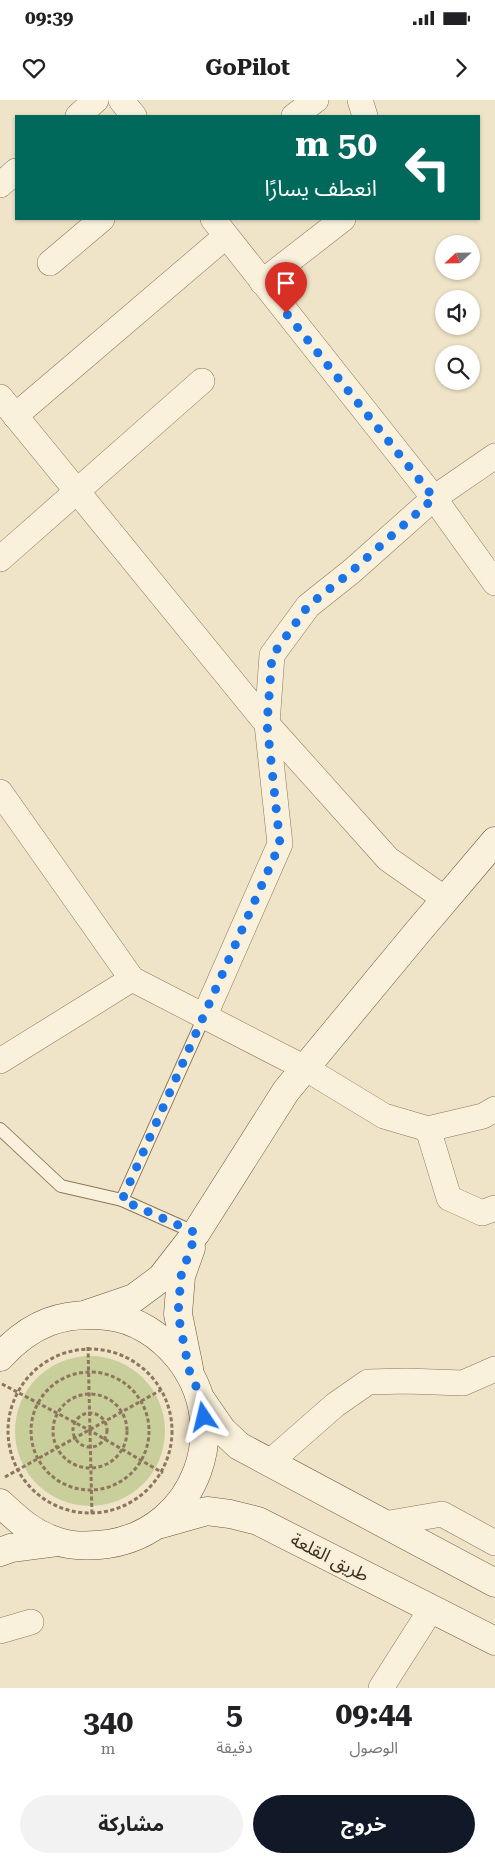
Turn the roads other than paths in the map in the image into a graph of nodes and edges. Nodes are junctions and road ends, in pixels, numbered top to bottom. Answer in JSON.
{"nodes":[{"id":1,"x":96,"y":100,"type":"edge"},
{"id":2,"x":121,"y":100,"type":"edge"},
{"id":3,"x":316,"y":100,"type":"edge"},
{"id":4,"x":360,"y":100,"type":"edge"},
{"id":5,"x":79,"y":115,"type":"edge"},
{"id":6,"x":133,"y":115,"type":"edge"},
{"id":7,"x":295,"y":115,"type":"edge"},
{"id":8,"x":365,"y":115,"type":"edge"},
{"id":9,"x":15,"y":172,"type":"edge"},
{"id":10,"x":0,"y":185,"type":"edge"},
{"id":11,"x":101,"y":220,"type":"edge"},
{"id":12,"x":341,"y":220,"type":"edge"},
{"id":13,"x":220,"y":227,"type":"edge"},
{"id":14,"x":50,"y":263,"type":"dead end"},
{"id":15,"x":262,"y":282,"type":"junction"},
{"id":16,"x":202,"y":381,"type":"dead end"},
{"id":17,"x":8,"y":406,"type":"edge"},
{"id":18,"x":495,"y":456,"type":"edge"},
{"id":19,"x":77,"y":492,"type":"junction"},
{"id":20,"x":434,"y":498,"type":"junction"},
{"id":21,"x":0,"y":559,"type":"edge"},
{"id":22,"x":495,"y":582,"type":"edge"},
{"id":23,"x":267,"y":724,"type":"junction"},
{"id":24,"x":0,"y":792,"type":"edge"},
{"id":25,"x":495,"y":841,"type":"edge"},
{"id":26,"x":445,"y":899,"type":"junction"},
{"id":27,"x":132,"y":979,"type":"junction"},
{"id":28,"x":204,"y":1017,"type":"junction"},
{"id":29,"x":0,"y":1061,"type":"edge"},
{"id":30,"x":305,"y":1068,"type":"junction"},
{"id":31,"x":495,"y":1109,"type":"edge"},
{"id":32,"x":0,"y":1129,"type":"edge"},
{"id":33,"x":428,"y":1129,"type":"junction"},
{"id":34,"x":122,"y":1200,"type":"junction"},
{"id":35,"x":495,"y":1208,"type":"edge"},
{"id":36,"x":196,"y":1233,"type":"junction"},
{"id":37,"x":87,"y":1314,"type":"junction"},
{"id":38,"x":34,"y":1328,"type":"junction"},
{"id":39,"x":0,"y":1337,"type":"edge"},
{"id":40,"x":0,"y":1357,"type":"edge"},
{"id":41,"x":495,"y":1369,"type":"edge"},
{"id":42,"x":189,"y":1370,"type":"junction"},
{"id":43,"x":202,"y":1400,"type":"junction"},
{"id":44,"x":270,"y":1462,"type":"junction"},
{"id":45,"x":0,"y":1503,"type":"edge"},
{"id":46,"x":384,"y":1524,"type":"junction"},
{"id":47,"x":157,"y":1525,"type":"junction"},
{"id":48,"x":57,"y":1542,"type":"junction"},
{"id":49,"x":495,"y":1543,"type":"edge"},
{"id":50,"x":0,"y":1552,"type":"edge"},
{"id":51,"x":495,"y":1583,"type":"edge"},
{"id":52,"x":430,"y":1608,"type":"junction"},
{"id":53,"x":31,"y":1622,"type":"dead end"},
{"id":54,"x":0,"y":1631,"type":"edge"},
{"id":55,"x":491,"y":1641,"type":"edge"},
{"id":56,"x":381,"y":1688,"type":"edge"}],
"edges":[{"from":1,"to":5,"type":"street"},
{"from":2,"to":6,"type":"street"},
{"from":3,"to":7,"type":"street"},
{"from":4,"to":8,"type":"street"},
{"from":9,"to":10,"type":"street"},
{"from":11,"to":14,"type":"street"},
{"from":12,"to":15,"type":"street"},
{"from":13,"to":15,"type":"street"},
{"from":13,"to":17,"type":"street"},
{"from":15,"to":20,"type":"street"},
{"from":16,"to":19,"type":"street"},
{"from":17,"to":19,"type":"street"},
{"from":18,"to":20,"type":"street"},
{"from":19,"to":21,"type":"street"},
{"from":19,"to":23,"type":"street"},
{"from":20,"to":22,"type":"street"},
{"from":20,"to":23,"type":"street"},
{"from":23,"to":26,"type":"street"},
{"from":23,"to":28,"type":"street"},
{"from":24,"to":27,"type":"street"},
{"from":25,"to":26,"type":"main road"},
{"from":26,"to":30,"type":"main road"},
{"from":27,"to":28,"type":"street"},
{"from":27,"to":29,"type":"street"},
{"from":28,"to":30,"type":"street"},
{"from":28,"to":34,"type":"lane"},
{"from":30,"to":33,"type":"street"},
{"from":30,"to":36,"type":"main road"},
{"from":31,"to":33,"type":"street"},
{"from":32,"to":34,"type":"lane"},
{"from":33,"to":35,"type":"street"},
{"from":34,"to":36,"type":"lane"},
{"from":36,"to":37,"type":"main road"},
{"from":36,"to":42,"type":"main road"},
{"from":37,"to":38,"type":"main road"},
{"from":37,"to":42,"type":"main road"},
{"from":38,"to":39,"type":"main road"},
{"from":38,"to":40,"type":"main road"},
{"from":41,"to":44,"type":"street"},
{"from":42,"to":43,"type":"main road"},
{"from":43,"to":44,"type":"main road"},
{"from":43,"to":47,"type":"main road"},
{"from":44,"to":46,"type":"main road"},
{"from":45,"to":48,"type":"main road"},
{"from":46,"to":49,"type":"street"},
{"from":46,"to":51,"type":"main road"},
{"from":47,"to":48,"type":"main road"},
{"from":47,"to":52,"type":"main road","name":"طريق القلعة"},
{"from":48,"to":50,"type":"main road"},
{"from":52,"to":55,"type":"main road","name":"طريق القلعة"},
{"from":52,"to":56,"type":"street"},
{"from":53,"to":54,"type":"street"}]}
